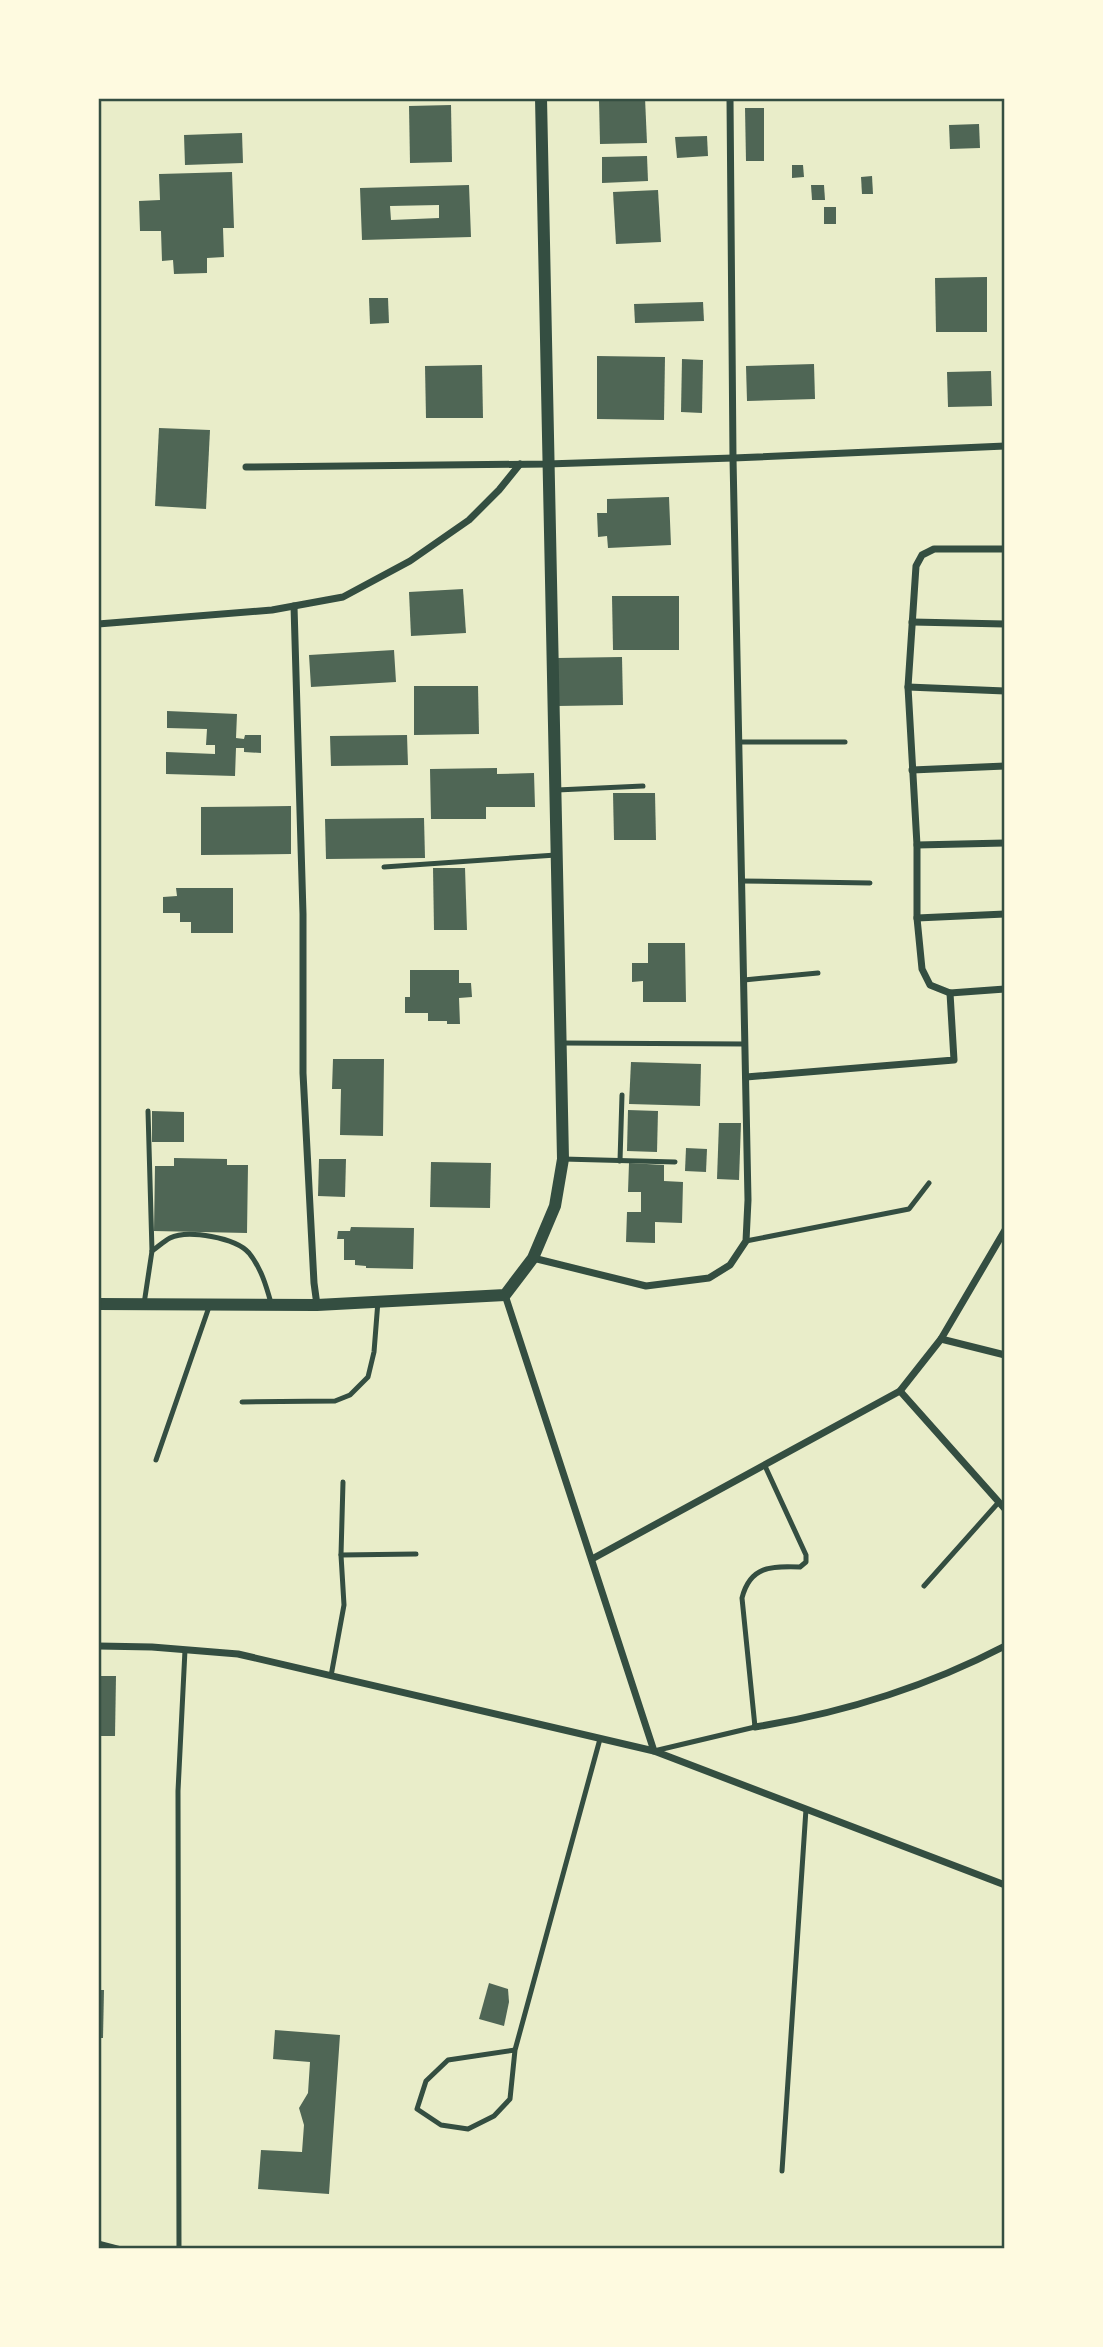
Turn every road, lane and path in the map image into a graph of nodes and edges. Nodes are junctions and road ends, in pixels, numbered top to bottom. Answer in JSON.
{"nodes":[{"id":1,"x":541,"y":98,"type":"edge"},
{"id":2,"x":730,"y":98,"type":"edge"},
{"id":3,"x":1005,"y":446,"type":"edge"},
{"id":4,"x":733,"y":458,"type":"junction"},
{"id":5,"x":520,"y":464,"type":"junction"},
{"id":6,"x":547,"y":464,"type":"junction"},
{"id":7,"x":247,"y":467,"type":"dead end"},
{"id":8,"x":1005,"y":550,"type":"edge"},
{"id":9,"x":294,"y":606,"type":"junction"},
{"id":10,"x":912,"y":622,"type":"junction"},
{"id":11,"x":98,"y":624,"type":"edge"},
{"id":12,"x":1005,"y":624,"type":"edge"},
{"id":13,"x":908,"y":687,"type":"junction"},
{"id":14,"x":1005,"y":691,"type":"edge"},
{"id":15,"x":739,"y":742,"type":"junction"},
{"id":16,"x":845,"y":742,"type":"dead end"},
{"id":17,"x":1005,"y":766,"type":"edge"},
{"id":18,"x":912,"y":770,"type":"junction"},
{"id":19,"x":643,"y":786,"type":"dead end"},
{"id":20,"x":554,"y":790,"type":"junction"},
{"id":21,"x":1005,"y":843,"type":"edge"},
{"id":22,"x":917,"y":845,"type":"junction"},
{"id":23,"x":556,"y":855,"type":"junction"},
{"id":24,"x":384,"y":867,"type":"dead end"},
{"id":25,"x":741,"y":881,"type":"junction"},
{"id":26,"x":870,"y":883,"type":"dead end"},
{"id":27,"x":1005,"y":914,"type":"edge"},
{"id":28,"x":917,"y":918,"type":"junction"},
{"id":29,"x":818,"y":973,"type":"dead end"},
{"id":30,"x":744,"y":979,"type":"junction"},
{"id":31,"x":1005,"y":989,"type":"edge"},
{"id":32,"x":950,"y":993,"type":"junction"},
{"id":33,"x":560,"y":1042,"type":"junction"},
{"id":34,"x":745,"y":1044,"type":"junction"},
{"id":35,"x":746,"y":1077,"type":"junction"},
{"id":36,"x":622,"y":1095,"type":"dead end"},
{"id":37,"x":148,"y":1111,"type":"dead end"},
{"id":38,"x":563,"y":1159,"type":"junction"},
{"id":39,"x":620,"y":1161,"type":"junction"},
{"id":40,"x":675,"y":1162,"type":"dead end"},
{"id":41,"x":929,"y":1183,"type":"dead end"},
{"id":42,"x":1005,"y":1230,"type":"edge"},
{"id":43,"x":746,"y":1241,"type":"junction"},
{"id":44,"x":152,"y":1251,"type":"junction"},
{"id":45,"x":533,"y":1258,"type":"junction"},
{"id":46,"x":505,"y":1295,"type":"junction"},
{"id":47,"x":378,"y":1301,"type":"junction"},
{"id":48,"x":98,"y":1304,"type":"edge"},
{"id":49,"x":144,"y":1304,"type":"junction"},
{"id":50,"x":210,"y":1304,"type":"junction"},
{"id":51,"x":271,"y":1304,"type":"junction"},
{"id":52,"x":317,"y":1304,"type":"junction"},
{"id":53,"x":942,"y":1339,"type":"junction"},
{"id":54,"x":1005,"y":1355,"type":"edge"},
{"id":55,"x":900,"y":1391,"type":"junction"},
{"id":56,"x":242,"y":1402,"type":"dead end"},
{"id":57,"x":156,"y":1460,"type":"dead end"},
{"id":58,"x":765,"y":1466,"type":"junction"},
{"id":59,"x":343,"y":1482,"type":"dead end"},
{"id":60,"x":998,"y":1503,"type":"junction"},
{"id":61,"x":1005,"y":1509,"type":"edge"},
{"id":62,"x":416,"y":1554,"type":"dead end"},
{"id":63,"x":341,"y":1555,"type":"junction"},
{"id":64,"x":592,"y":1559,"type":"junction"},
{"id":65,"x":924,"y":1586,"type":"dead end"},
{"id":66,"x":98,"y":1646,"type":"edge"},
{"id":67,"x":1005,"y":1646,"type":"edge"},
{"id":68,"x":185,"y":1650,"type":"junction"},
{"id":69,"x":331,"y":1676,"type":"junction"},
{"id":70,"x":755,"y":1727,"type":"junction"},
{"id":71,"x":600,"y":1738,"type":"junction"},
{"id":72,"x":654,"y":1751,"type":"junction"},
{"id":73,"x":806,"y":1809,"type":"junction"},
{"id":74,"x":1005,"y":1885,"type":"edge"},
{"id":75,"x":515,"y":2050,"type":"junction"},
{"id":76,"x":782,"y":2171,"type":"dead end"},
{"id":77,"x":98,"y":2243,"type":"edge"},
{"id":78,"x":121,"y":2249,"type":"edge"},
{"id":79,"x":179,"y":2249,"type":"edge"}],
"edges":[{"from":1,"to":6,"type":"street"},
{"from":2,"to":4,"type":"street"},
{"from":3,"to":4,"type":"street"},
{"from":4,"to":6,"type":"street"},
{"from":4,"to":15,"type":"street"},
{"from":5,"to":6,"type":"street"},
{"from":5,"to":7,"type":"street"},
{"from":5,"to":9,"type":"street"},
{"from":6,"to":20,"type":"street"},
{"from":8,"to":10,"type":"street"},
{"from":9,"to":11,"type":"street"},
{"from":9,"to":52,"type":"street"},
{"from":10,"to":12,"type":"street"},
{"from":10,"to":13,"type":"street"},
{"from":13,"to":14,"type":"street"},
{"from":13,"to":18,"type":"street"},
{"from":15,"to":16,"type":"lane"},
{"from":15,"to":25,"type":"street"},
{"from":17,"to":18,"type":"street"},
{"from":18,"to":22,"type":"street"},
{"from":19,"to":20,"type":"lane"},
{"from":20,"to":23,"type":"street"},
{"from":21,"to":22,"type":"street"},
{"from":22,"to":28,"type":"street"},
{"from":23,"to":24,"type":"lane"},
{"from":23,"to":33,"type":"street"},
{"from":25,"to":26,"type":"lane"},
{"from":25,"to":30,"type":"street"},
{"from":27,"to":28,"type":"street"},
{"from":28,"to":32,"type":"street"},
{"from":29,"to":30,"type":"lane"},
{"from":30,"to":34,"type":"street"},
{"from":31,"to":32,"type":"street"},
{"from":32,"to":35,"type":"street"},
{"from":33,"to":34,"type":"lane"},
{"from":33,"to":38,"type":"street"},
{"from":34,"to":35,"type":"street"},
{"from":35,"to":43,"type":"street"},
{"from":36,"to":39,"type":"lane"},
{"from":37,"to":44,"type":"lane"},
{"from":38,"to":39,"type":"lane"},
{"from":38,"to":45,"type":"street"},
{"from":39,"to":40,"type":"lane"},
{"from":41,"to":43,"type":"lane"},
{"from":42,"to":53,"type":"street"},
{"from":43,"to":45,"type":"street"},
{"from":44,"to":49,"type":"lane"},
{"from":44,"to":51,"type":"lane"},
{"from":45,"to":46,"type":"street"},
{"from":46,"to":47,"type":"street"},
{"from":46,"to":64,"type":"street"},
{"from":47,"to":52,"type":"street"},
{"from":47,"to":56,"type":"lane"},
{"from":48,"to":49,"type":"street"},
{"from":49,"to":50,"type":"street"},
{"from":50,"to":51,"type":"street"},
{"from":50,"to":57,"type":"lane"},
{"from":51,"to":52,"type":"street"},
{"from":53,"to":54,"type":"street"},
{"from":53,"to":55,"type":"street"},
{"from":55,"to":58,"type":"street"},
{"from":55,"to":60,"type":"street"},
{"from":58,"to":64,"type":"street"},
{"from":58,"to":70,"type":"lane"},
{"from":59,"to":63,"type":"lane"},
{"from":60,"to":61,"type":"street"},
{"from":60,"to":65,"type":"lane"},
{"from":62,"to":63,"type":"lane"},
{"from":63,"to":69,"type":"lane"},
{"from":64,"to":72,"type":"street"},
{"from":66,"to":68,"type":"street"},
{"from":67,"to":70,"type":"street"},
{"from":68,"to":69,"type":"street"},
{"from":68,"to":79,"type":"lane"},
{"from":69,"to":71,"type":"street"},
{"from":70,"to":72,"type":"lane"},
{"from":71,"to":72,"type":"street"},
{"from":71,"to":75,"type":"lane"},
{"from":72,"to":73,"type":"street"},
{"from":73,"to":74,"type":"street"},
{"from":73,"to":76,"type":"lane"},
{"from":75,"to":75,"type":"lane"},
{"from":77,"to":78,"type":"lane"}]}
